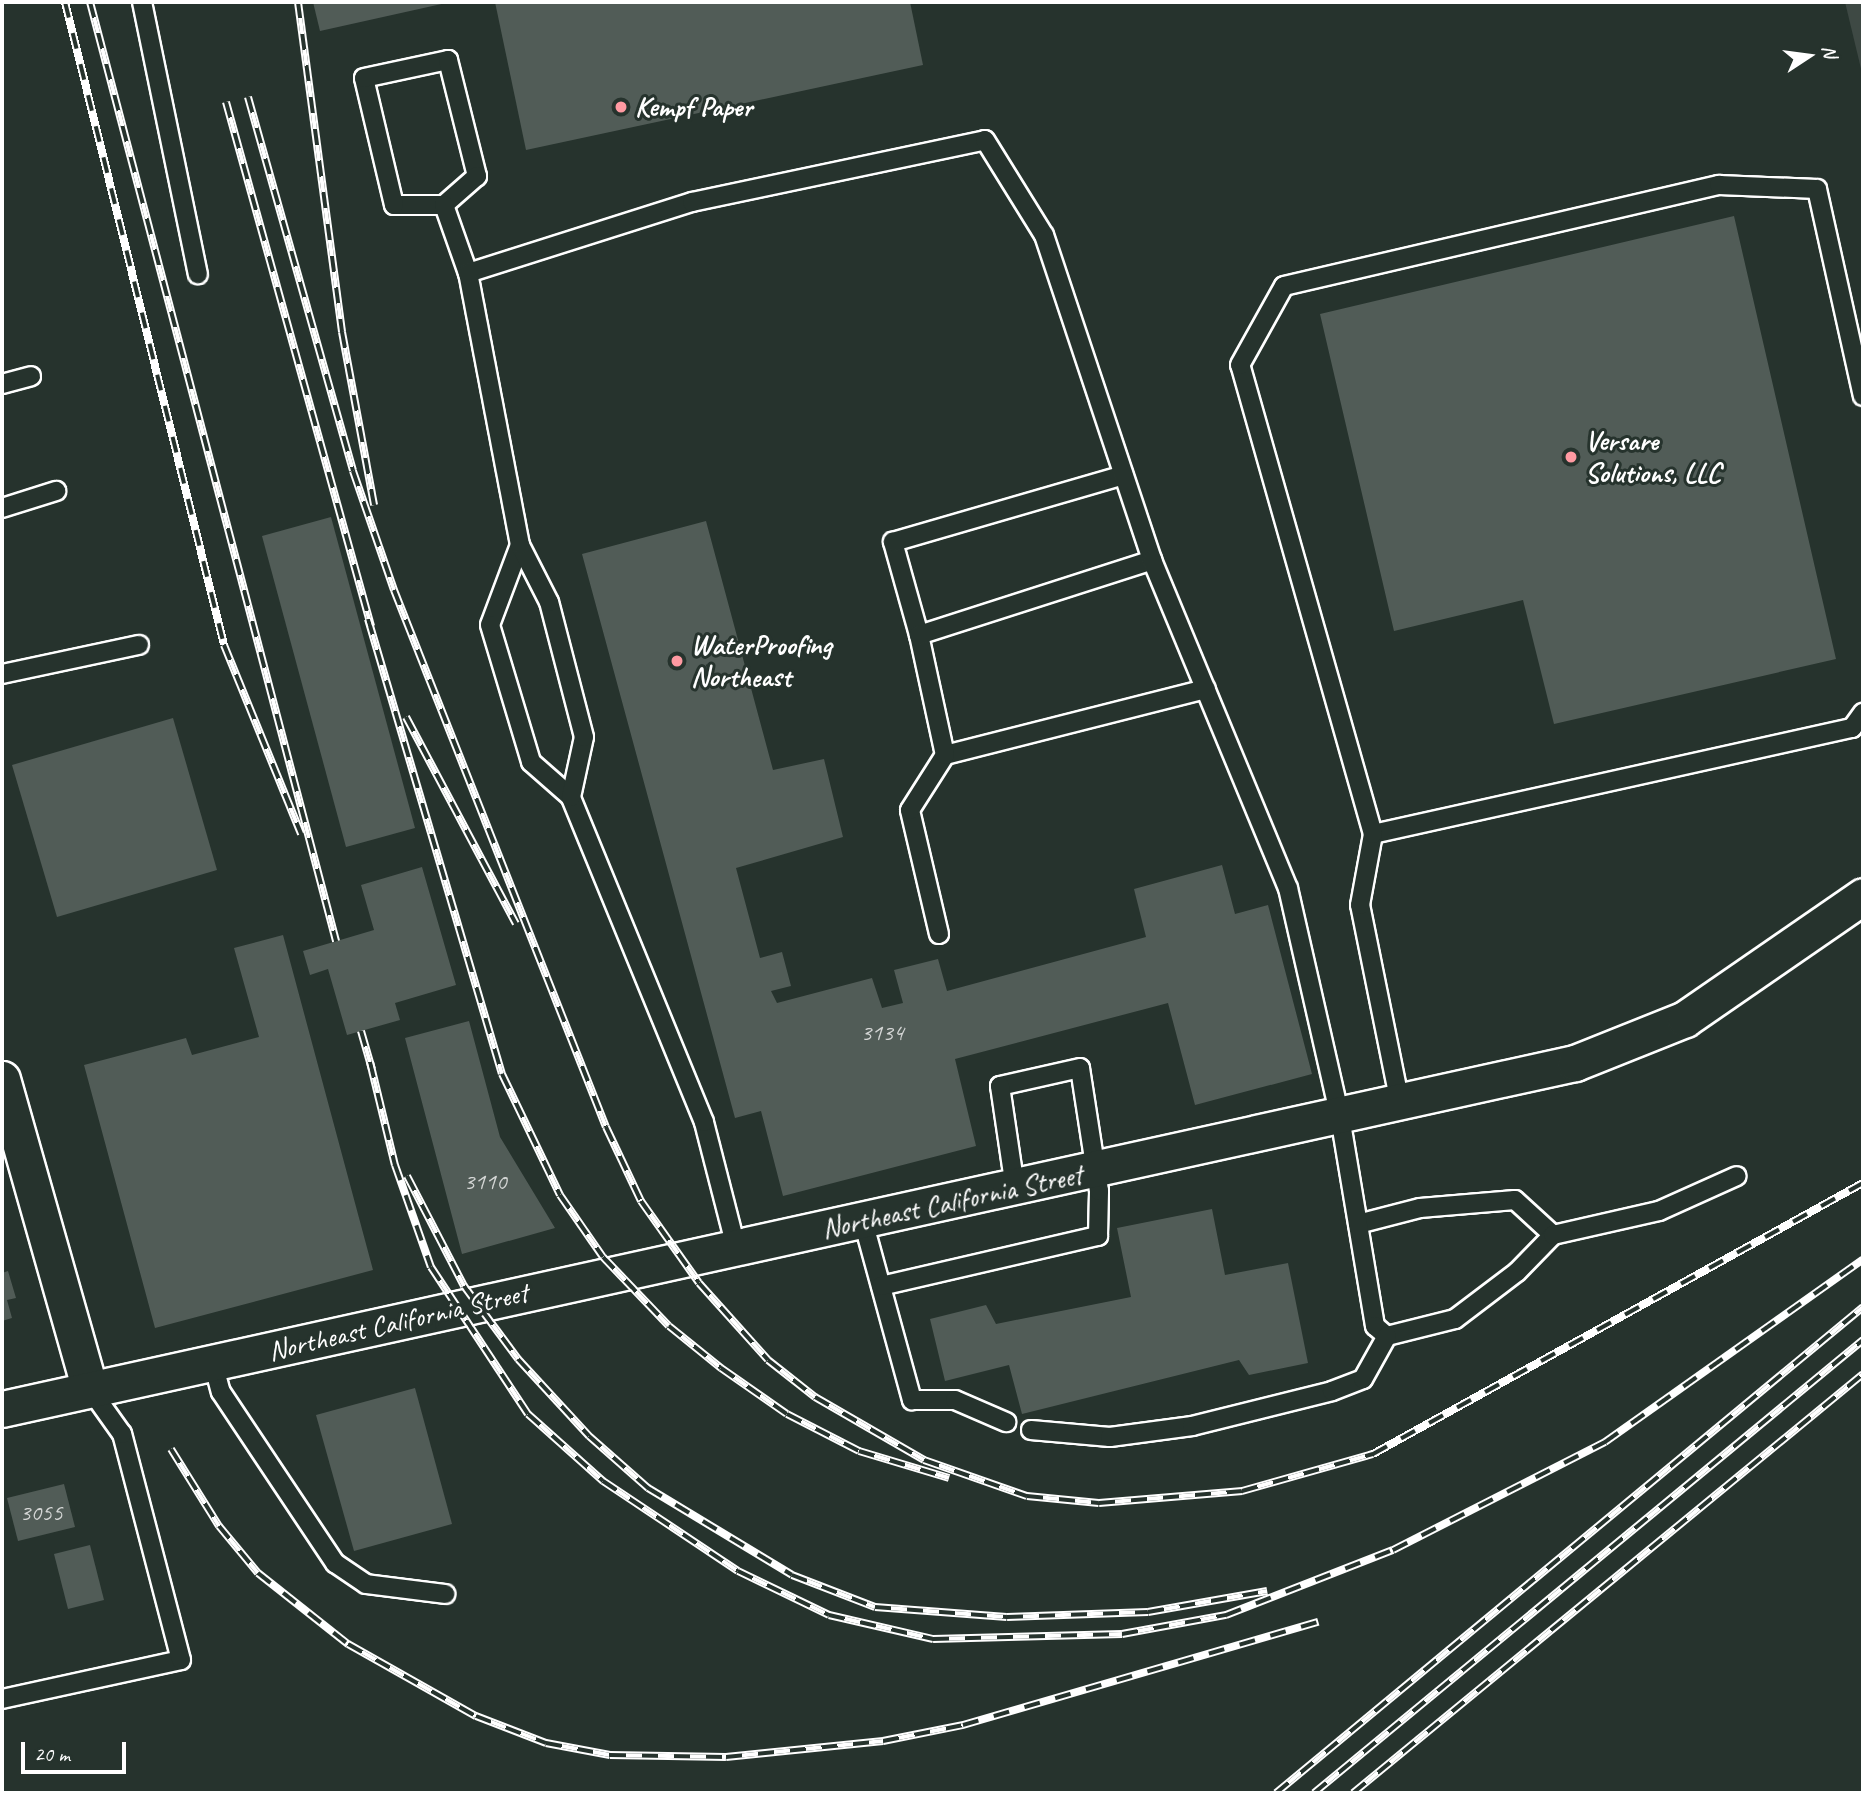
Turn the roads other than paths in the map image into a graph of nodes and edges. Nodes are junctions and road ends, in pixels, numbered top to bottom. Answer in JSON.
{"nodes":[{"id":1,"x":142,"y":2,"type":"edge"},
{"id":2,"x":444,"y":205,"type":"junction"},
{"id":3,"x":468,"y":273,"type":"junction"},
{"id":4,"x":198,"y":274,"type":"dead end"},
{"id":5,"x":31,"y":376,"type":"dead end"},
{"id":6,"x":2,"y":384,"type":"edge"},
{"id":7,"x":1863,"y":396,"type":"edge"},
{"id":8,"x":1123,"y":475,"type":"junction"},
{"id":9,"x":56,"y":491,"type":"dead end"},
{"id":10,"x":2,"y":508,"type":"edge"},
{"id":11,"x":520,"y":545,"type":"junction"},
{"id":12,"x":1152,"y":560,"type":"junction"},
{"id":13,"x":919,"y":635,"type":"junction"},
{"id":14,"x":139,"y":645,"type":"dead end"},
{"id":15,"x":2,"y":674,"type":"edge"},
{"id":16,"x":1206,"y":689,"type":"junction"},
{"id":17,"x":1863,"y":713,"type":"edge"},
{"id":18,"x":945,"y":755,"type":"junction"},
{"id":19,"x":571,"y":797,"type":"junction"},
{"id":20,"x":1373,"y":834,"type":"junction"},
{"id":21,"x":1863,"y":896,"type":"edge"},
{"id":22,"x":939,"y":934,"type":"dead end"},
{"id":23,"x":2,"y":1079,"type":"edge"},
{"id":24,"x":1400,"y":1103,"type":"junction"},
{"id":25,"x":1340,"y":1117,"type":"junction"},
{"id":26,"x":1096,"y":1171,"type":"junction"},
{"id":27,"x":1737,"y":1176,"type":"dead end"},
{"id":28,"x":1015,"y":1188,"type":"junction"},
{"id":29,"x":863,"y":1221,"type":"junction"},
{"id":30,"x":1358,"y":1224,"type":"junction"},
{"id":31,"x":1553,"y":1235,"type":"junction"},
{"id":32,"x":736,"y":1247,"type":"junction"},
{"id":33,"x":881,"y":1286,"type":"junction"},
{"id":34,"x":1387,"y":1336,"type":"junction"},
{"id":35,"x":213,"y":1363,"type":"junction"},
{"id":36,"x":90,"y":1389,"type":"junction"},
{"id":37,"x":2,"y":1409,"type":"edge"},
{"id":38,"x":1006,"y":1422,"type":"dead end"},
{"id":39,"x":1031,"y":1430,"type":"dead end"},
{"id":40,"x":445,"y":1594,"type":"dead end"},
{"id":41,"x":2,"y":1699,"type":"edge"}],
"edges":[{"from":1,"to":4,"type":"lane"},
{"from":2,"to":2,"type":"lane"},
{"from":2,"to":3,"type":"lane"},
{"from":3,"to":8,"type":"lane"},
{"from":3,"to":11,"type":"lane"},
{"from":5,"to":6,"type":"lane"},
{"from":7,"to":20,"type":"lane"},
{"from":8,"to":12,"type":"lane"},
{"from":8,"to":13,"type":"lane"},
{"from":9,"to":10,"type":"lane"},
{"from":11,"to":19,"type":"lane"},
{"from":11,"to":19,"type":"lane"},
{"from":12,"to":13,"type":"lane"},
{"from":12,"to":16,"type":"lane"},
{"from":13,"to":18,"type":"lane"},
{"from":14,"to":15,"type":"lane"},
{"from":16,"to":18,"type":"lane"},
{"from":16,"to":25,"type":"lane"},
{"from":17,"to":20,"type":"lane"},
{"from":18,"to":22,"type":"lane"},
{"from":19,"to":32,"type":"lane"},
{"from":20,"to":24,"type":"lane"},
{"from":21,"to":24,"type":"street","name":"Northeast California Street"},
{"from":23,"to":36,"type":"street"},
{"from":24,"to":25,"type":"street","name":"Northeast California Street"},
{"from":25,"to":26,"type":"street","name":"Northeast California Street"},
{"from":25,"to":30,"type":"lane"},
{"from":26,"to":28,"type":"street","name":"Northeast California Street"},
{"from":26,"to":28,"type":"lane"},
{"from":26,"to":33,"type":"lane"},
{"from":27,"to":31,"type":"lane"},
{"from":28,"to":29,"type":"street","name":"Northeast California Street"},
{"from":29,"to":32,"type":"street","name":"Northeast California Street"},
{"from":29,"to":33,"type":"lane"},
{"from":30,"to":31,"type":"lane"},
{"from":30,"to":34,"type":"lane"},
{"from":31,"to":34,"type":"lane"},
{"from":32,"to":35,"type":"street","name":"Northeast California Street"},
{"from":33,"to":38,"type":"lane"},
{"from":34,"to":39,"type":"lane"},
{"from":35,"to":36,"type":"street","name":"Northeast California Street"},
{"from":35,"to":40,"type":"lane"},
{"from":36,"to":37,"type":"street","name":"Northeast California Street"},
{"from":36,"to":41,"type":"lane"}]}
